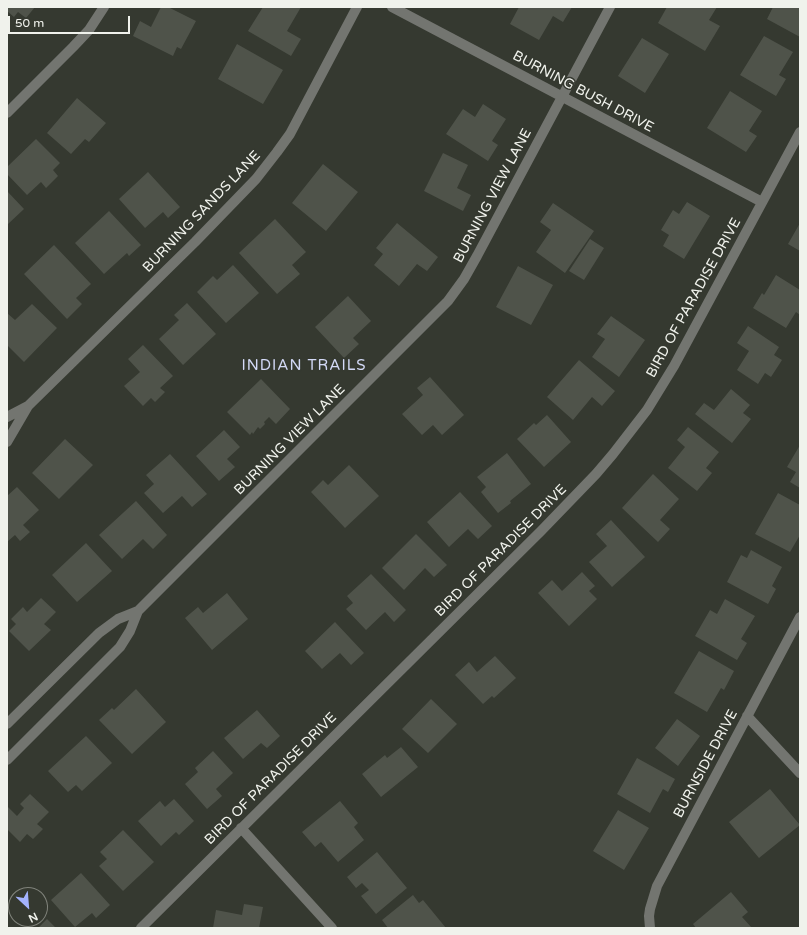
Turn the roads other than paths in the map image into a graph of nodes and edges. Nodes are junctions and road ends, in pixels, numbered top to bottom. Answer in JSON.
{"nodes":[{"id":1,"x":104,"y":7,"type":"edge"},
{"id":2,"x":357,"y":7,"type":"edge"},
{"id":3,"x":392,"y":7,"type":"edge"},
{"id":4,"x":610,"y":7,"type":"edge"},
{"id":5,"x":563,"y":97,"type":"junction"},
{"id":6,"x":7,"y":113,"type":"edge"},
{"id":7,"x":800,"y":132,"type":"edge"},
{"id":8,"x":797,"y":144,"type":"edge"},
{"id":9,"x":762,"y":202,"type":"junction"},
{"id":10,"x":28,"y":406,"type":"junction"},
{"id":11,"x":7,"y":417,"type":"edge"},
{"id":12,"x":7,"y":442,"type":"edge"},
{"id":13,"x":138,"y":611,"type":"junction"},
{"id":14,"x":800,"y":617,"type":"edge"},
{"id":15,"x":748,"y":716,"type":"junction"},
{"id":16,"x":7,"y":724,"type":"edge"},
{"id":17,"x":7,"y":760,"type":"edge"},
{"id":18,"x":800,"y":773,"type":"edge"},
{"id":19,"x":241,"y":828,"type":"junction"},
{"id":20,"x":141,"y":928,"type":"edge"},
{"id":21,"x":332,"y":928,"type":"edge"},
{"id":22,"x":650,"y":928,"type":"edge"}],
"edges":[{"from":1,"to":6,"type":"street"},
{"from":2,"to":10,"type":"street","name":"BURNING SANDS LANE"},
{"from":3,"to":5,"type":"street","name":"BURNING BUSH DRIVE"},
{"from":4,"to":5,"type":"street","name":"BURNING VIEW LANE"},
{"from":5,"to":9,"type":"street","name":"BURNING BUSH DRIVE"},
{"from":5,"to":13,"type":"street","name":"BURNING VIEW LANE"},
{"from":7,"to":8,"type":"street","name":"BIRD OF PARADISE DRIVE"},
{"from":8,"to":9,"type":"street","name":"BIRD OF PARADISE DRIVE"},
{"from":9,"to":19,"type":"street","name":"BIRD OF PARADISE DRIVE"},
{"from":10,"to":11,"type":"street","name":"BURNING SANDS LANE"},
{"from":10,"to":12,"type":"street","name":"BURNING SANDS LANE"},
{"from":13,"to":16,"type":"street","name":"BURNING VIEW LANE"},
{"from":13,"to":17,"type":"street","name":"BURNING VIEW LANE"},
{"from":14,"to":15,"type":"street","name":"BURNSIDE DRIVE"},
{"from":15,"to":18,"type":"street"},
{"from":15,"to":22,"type":"street","name":"BURNSIDE DRIVE"},
{"from":19,"to":20,"type":"street","name":"BIRD OF PARADISE DRIVE"},
{"from":19,"to":21,"type":"street"}]}
